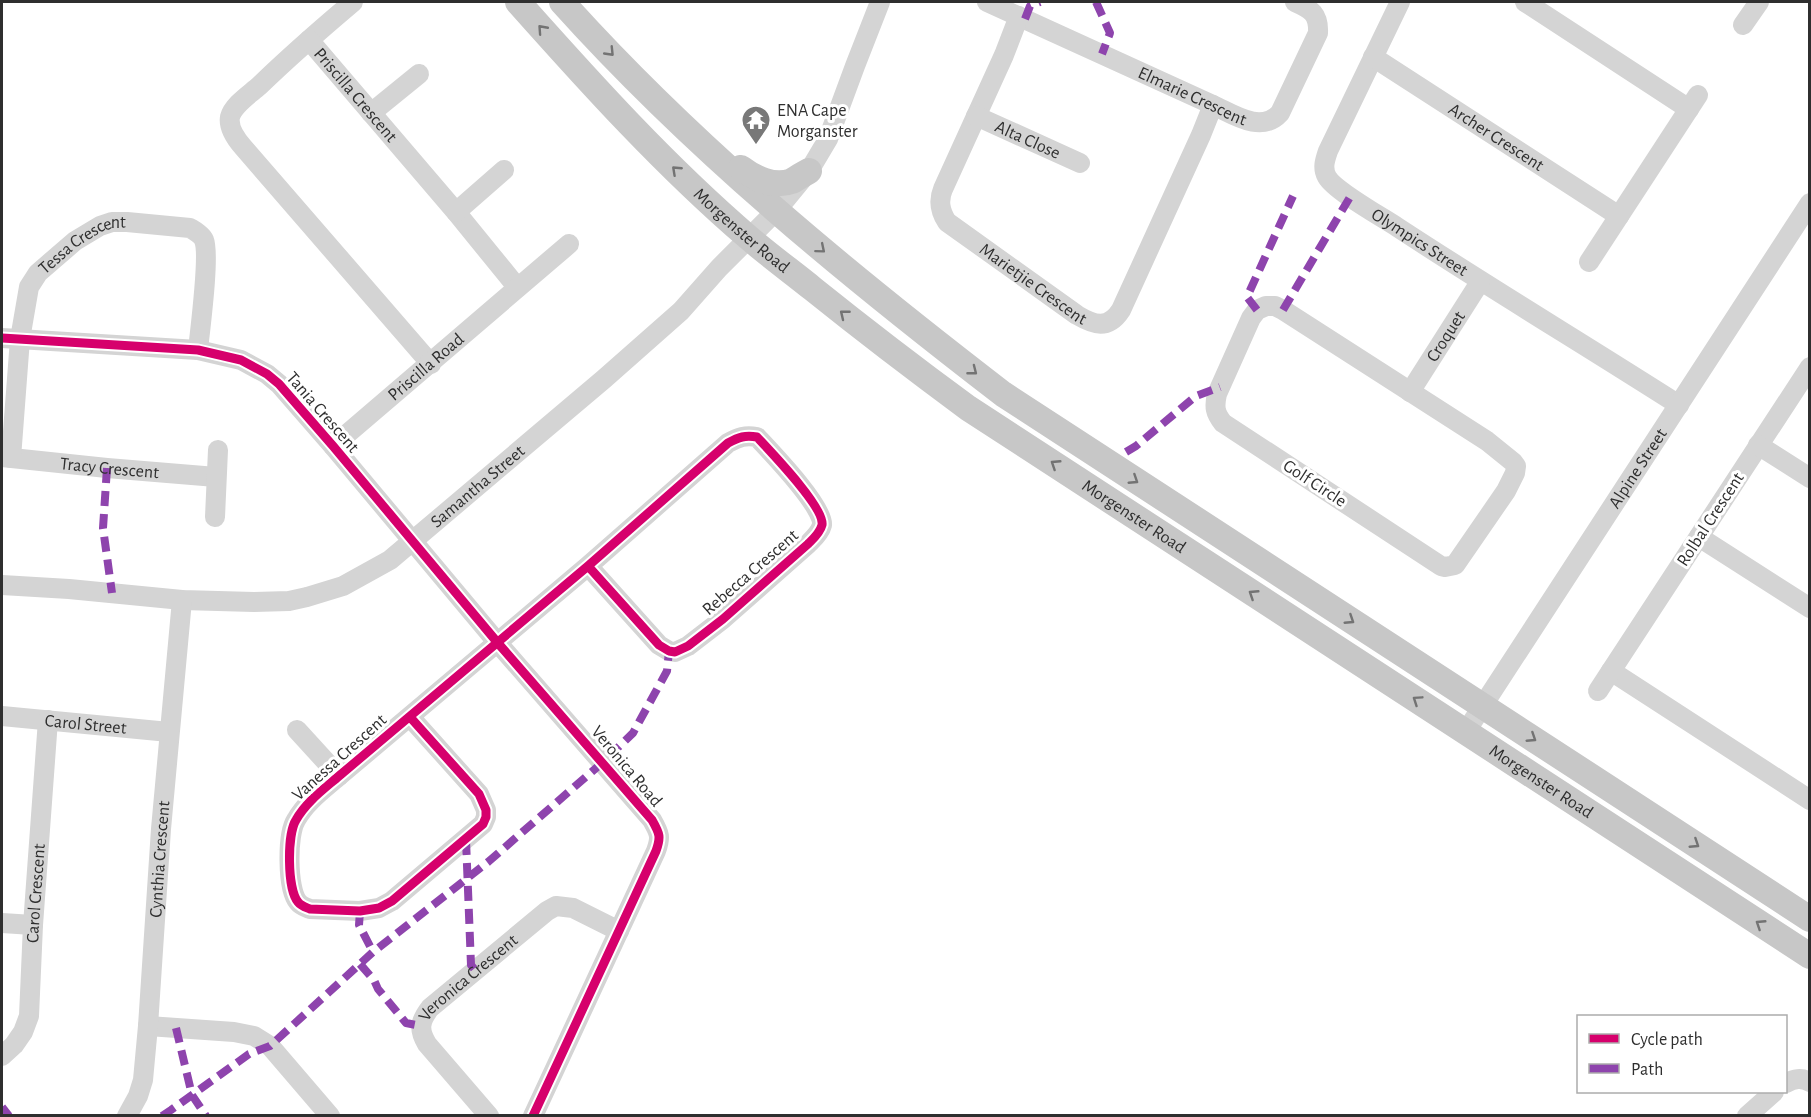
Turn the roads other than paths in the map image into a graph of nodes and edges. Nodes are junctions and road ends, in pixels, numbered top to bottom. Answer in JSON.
{"nodes":[{"id":1,"x":353,"y":2,"type":"edge"},
{"id":2,"x":518,"y":2,"type":"edge"},
{"id":3,"x":562,"y":2,"type":"edge"},
{"id":4,"x":880,"y":2,"type":"edge"},
{"id":5,"x":987,"y":2,"type":"edge"},
{"id":6,"x":1295,"y":2,"type":"edge"},
{"id":7,"x":1400,"y":2,"type":"edge"},
{"id":8,"x":1525,"y":2,"type":"edge"},
{"id":9,"x":1758,"y":2,"type":"edge"},
{"id":10,"x":1019,"y":16,"type":"junction"},
{"id":11,"x":1743,"y":25,"type":"dead end"},
{"id":12,"x":309,"y":40,"type":"junction"},
{"id":13,"x":1373,"y":57,"type":"junction"},
{"id":14,"x":419,"y":74,"type":"dead end"},
{"id":15,"x":1213,"y":105,"type":"junction"},
{"id":16,"x":371,"y":113,"type":"junction"},
{"id":17,"x":976,"y":116,"type":"junction"},
{"id":18,"x":696,"y":138,"type":"junction"},
{"id":19,"x":1080,"y":163,"type":"dead end"},
{"id":20,"x":504,"y":170,"type":"dead end"},
{"id":21,"x":809,"y":171,"type":"junction"},
{"id":22,"x":1809,"y":203,"type":"edge"},
{"id":23,"x":777,"y":210,"type":"junction"},
{"id":24,"x":456,"y":212,"type":"junction"},
{"id":25,"x":1619,"y":216,"type":"junction"},
{"id":26,"x":750,"y":238,"type":"junction"},
{"id":27,"x":568,"y":244,"type":"dead end"},
{"id":28,"x":1589,"y":262,"type":"dead end"},
{"id":29,"x":1480,"y":282,"type":"junction"},
{"id":30,"x":517,"y":286,"type":"junction"},
{"id":31,"x":11,"y":338,"type":"edge"},
{"id":32,"x":198,"y":350,"type":"junction"},
{"id":33,"x":430,"y":364,"type":"junction"},
{"id":34,"x":1809,"y":367,"type":"edge"},
{"id":35,"x":1410,"y":392,"type":"junction"},
{"id":36,"x":1679,"y":405,"type":"junction"},
{"id":37,"x":1758,"y":445,"type":"junction"},
{"id":38,"x":333,"y":446,"type":"junction"},
{"id":39,"x":218,"y":450,"type":"dead end"},
{"id":40,"x":6,"y":458,"type":"edge"},
{"id":41,"x":216,"y":477,"type":"junction"},
{"id":42,"x":1809,"y":478,"type":"edge"},
{"id":43,"x":215,"y":517,"type":"dead end"},
{"id":44,"x":1699,"y":537,"type":"junction"},
{"id":45,"x":412,"y":542,"type":"junction"},
{"id":46,"x":588,"y":566,"type":"junction"},
{"id":47,"x":2,"y":585,"type":"edge"},
{"id":48,"x":182,"y":600,"type":"junction"},
{"id":49,"x":1809,"y":608,"type":"edge"},
{"id":50,"x":497,"y":642,"type":"junction"},
{"id":51,"x":1611,"y":671,"type":"junction"},
{"id":52,"x":1598,"y":691,"type":"dead end"},
{"id":53,"x":1482,"y":706,"type":"junction"},
{"id":54,"x":2,"y":716,"type":"edge"},
{"id":55,"x":410,"y":717,"type":"junction"},
{"id":56,"x":48,"y":720,"type":"junction"},
{"id":57,"x":297,"y":730,"type":"dead end"},
{"id":58,"x":169,"y":732,"type":"junction"},
{"id":59,"x":1465,"y":733,"type":"junction"},
{"id":60,"x":339,"y":776,"type":"junction"},
{"id":61,"x":1809,"y":801,"type":"edge"},
{"id":62,"x":1809,"y":918,"type":"edge"},
{"id":63,"x":2,"y":923,"type":"edge"},
{"id":64,"x":33,"y":925,"type":"junction"},
{"id":65,"x":620,"y":931,"type":"junction"},
{"id":66,"x":1809,"y":956,"type":"edge"},
{"id":67,"x":148,"y":1026,"type":"junction"},
{"id":68,"x":2,"y":1056,"type":"edge"},
{"id":69,"x":1787,"y":1082,"type":"edge"},
{"id":70,"x":1809,"y":1082,"type":"edge"},
{"id":71,"x":1773,"y":1093,"type":"edge"},
{"id":72,"x":127,"y":1116,"type":"edge"},
{"id":73,"x":330,"y":1116,"type":"edge"},
{"id":74,"x":489,"y":1116,"type":"edge"},
{"id":75,"x":533,"y":1116,"type":"edge"},
{"id":76,"x":1747,"y":1116,"type":"edge"}],
"edges":[{"from":1,"to":12,"type":"street"},
{"from":26,"to":2,"type":"main road","name":"Morgenster Road","one_way":true},
{"from":3,"to":18,"type":"main road","name":"Morgenster Road","one_way":true},
{"from":4,"to":21,"type":"street","name":"Samantha Street"},
{"from":5,"to":10,"type":"street","name":"Elmarie Crescent"},
{"from":6,"to":15,"type":"street","name":"Elmarie Crescent"},
{"from":7,"to":13,"type":"street","name":"Olympics Street"},
{"from":8,"to":25,"type":"street"},
{"from":9,"to":11,"type":"street"},
{"from":10,"to":15,"type":"street","name":"Elmarie Crescent"},
{"from":10,"to":17,"type":"street","name":"Marietjie Crescent"},
{"from":12,"to":16,"type":"street","name":"Priscilla Crescent"},
{"from":12,"to":33,"type":"street","name":"Priscilla Crescent"},
{"from":13,"to":25,"type":"street","name":"Archer Crescent"},
{"from":13,"to":29,"type":"street","name":"Olympics Street"},
{"from":14,"to":16,"type":"street"},
{"from":15,"to":17,"type":"street","name":"Marietjie Crescent"},
{"from":16,"to":24,"type":"street","name":"Priscilla Crescent"},
{"from":17,"to":19,"type":"street","name":"Alta Close"},
{"from":18,"to":21,"type":"main road"},
{"from":18,"to":23,"type":"main road","name":"Morgenster Road"},
{"from":20,"to":24,"type":"street"},
{"from":21,"to":23,"type":"street","name":"Samantha Street"},
{"from":22,"to":36,"type":"street","name":"Alpine Street"},
{"from":23,"to":26,"type":"street","name":"Samantha Street"},
{"from":23,"to":53,"type":"main road","name":"Morgenster Road","one_way":true},
{"from":24,"to":30,"type":"street","name":"Priscilla Crescent"},
{"from":25,"to":28,"type":"street"},
{"from":26,"to":45,"type":"street","name":"Samantha Street"},
{"from":59,"to":26,"type":"main road","name":"Morgenster Road","one_way":true},
{"from":27,"to":30,"type":"street","name":"Priscilla Road"},
{"from":29,"to":35,"type":"street","name":"Croquet"},
{"from":29,"to":36,"type":"street","name":"Olympics Street"},
{"from":30,"to":33,"type":"street","name":"Priscilla Road"},
{"from":31,"to":32,"type":"street","name":"Tania Crescent"},
{"from":31,"to":32,"type":"street","name":"Tessa Crescent"},
{"from":31,"to":40,"type":"street","name":"Tessa Crescent"},
{"from":32,"to":38,"type":"street","name":"Tania Crescent"},
{"from":33,"to":38,"type":"street","name":"Priscilla Road"},
{"from":34,"to":37,"type":"street","name":"Rolbal Crescent"},
{"from":35,"to":35,"type":"street","name":"Golf Circle"},
{"from":36,"to":53,"type":"street","name":"Alpine Street"},
{"from":37,"to":42,"type":"street"},
{"from":37,"to":44,"type":"street","name":"Rolbal Crescent"},
{"from":38,"to":45,"type":"street","name":"Tania Crescent"},
{"from":39,"to":41,"type":"street"},
{"from":40,"to":41,"type":"street","name":"Tracy Crescent"},
{"from":41,"to":43,"type":"street"},
{"from":44,"to":49,"type":"street"},
{"from":44,"to":51,"type":"street","name":"Rolbal Crescent"},
{"from":45,"to":48,"type":"street","name":"Samantha Street"},
{"from":45,"to":50,"type":"street","name":"Veronica Road"},
{"from":46,"to":46,"type":"street","name":"Rebecca Crescent"},
{"from":46,"to":50,"type":"street","name":"Rebecca Crescent"},
{"from":47,"to":48,"type":"street","name":"Samantha Street"},
{"from":48,"to":58,"type":"street","name":"Cynthia Crescent"},
{"from":50,"to":55,"type":"street","name":"Vanessa Crescent"},
{"from":50,"to":65,"type":"street","name":"Veronica Road"},
{"from":51,"to":52,"type":"street","name":"Rolbal Crescent"},
{"from":51,"to":61,"type":"street"},
{"from":53,"to":59,"type":"street","name":"Alpine Street"},
{"from":53,"to":62,"type":"main road","name":"Morgenster Road","one_way":true},
{"from":54,"to":56,"type":"street","name":"Carol Street"},
{"from":55,"to":60,"type":"street","name":"Vanessa Crescent"},
{"from":55,"to":60,"type":"street","name":"Vanessa Crescent"},
{"from":56,"to":58,"type":"street","name":"Carol Street"},
{"from":56,"to":64,"type":"street","name":"Carol Crescent"},
{"from":57,"to":60,"type":"street"},
{"from":58,"to":67,"type":"street","name":"Cynthia Crescent"},
{"from":66,"to":59,"type":"main road","name":"Morgenster Road","one_way":true},
{"from":63,"to":64,"type":"street"},
{"from":64,"to":68,"type":"street","name":"Carol Crescent"},
{"from":65,"to":74,"type":"street","name":"Veronica Crescent"},
{"from":65,"to":75,"type":"street","name":"Veronica Road"},
{"from":67,"to":72,"type":"street","name":"Cynthia Crescent"},
{"from":67,"to":73,"type":"street"},
{"from":69,"to":70,"type":"street"},
{"from":71,"to":76,"type":"street"}]}
